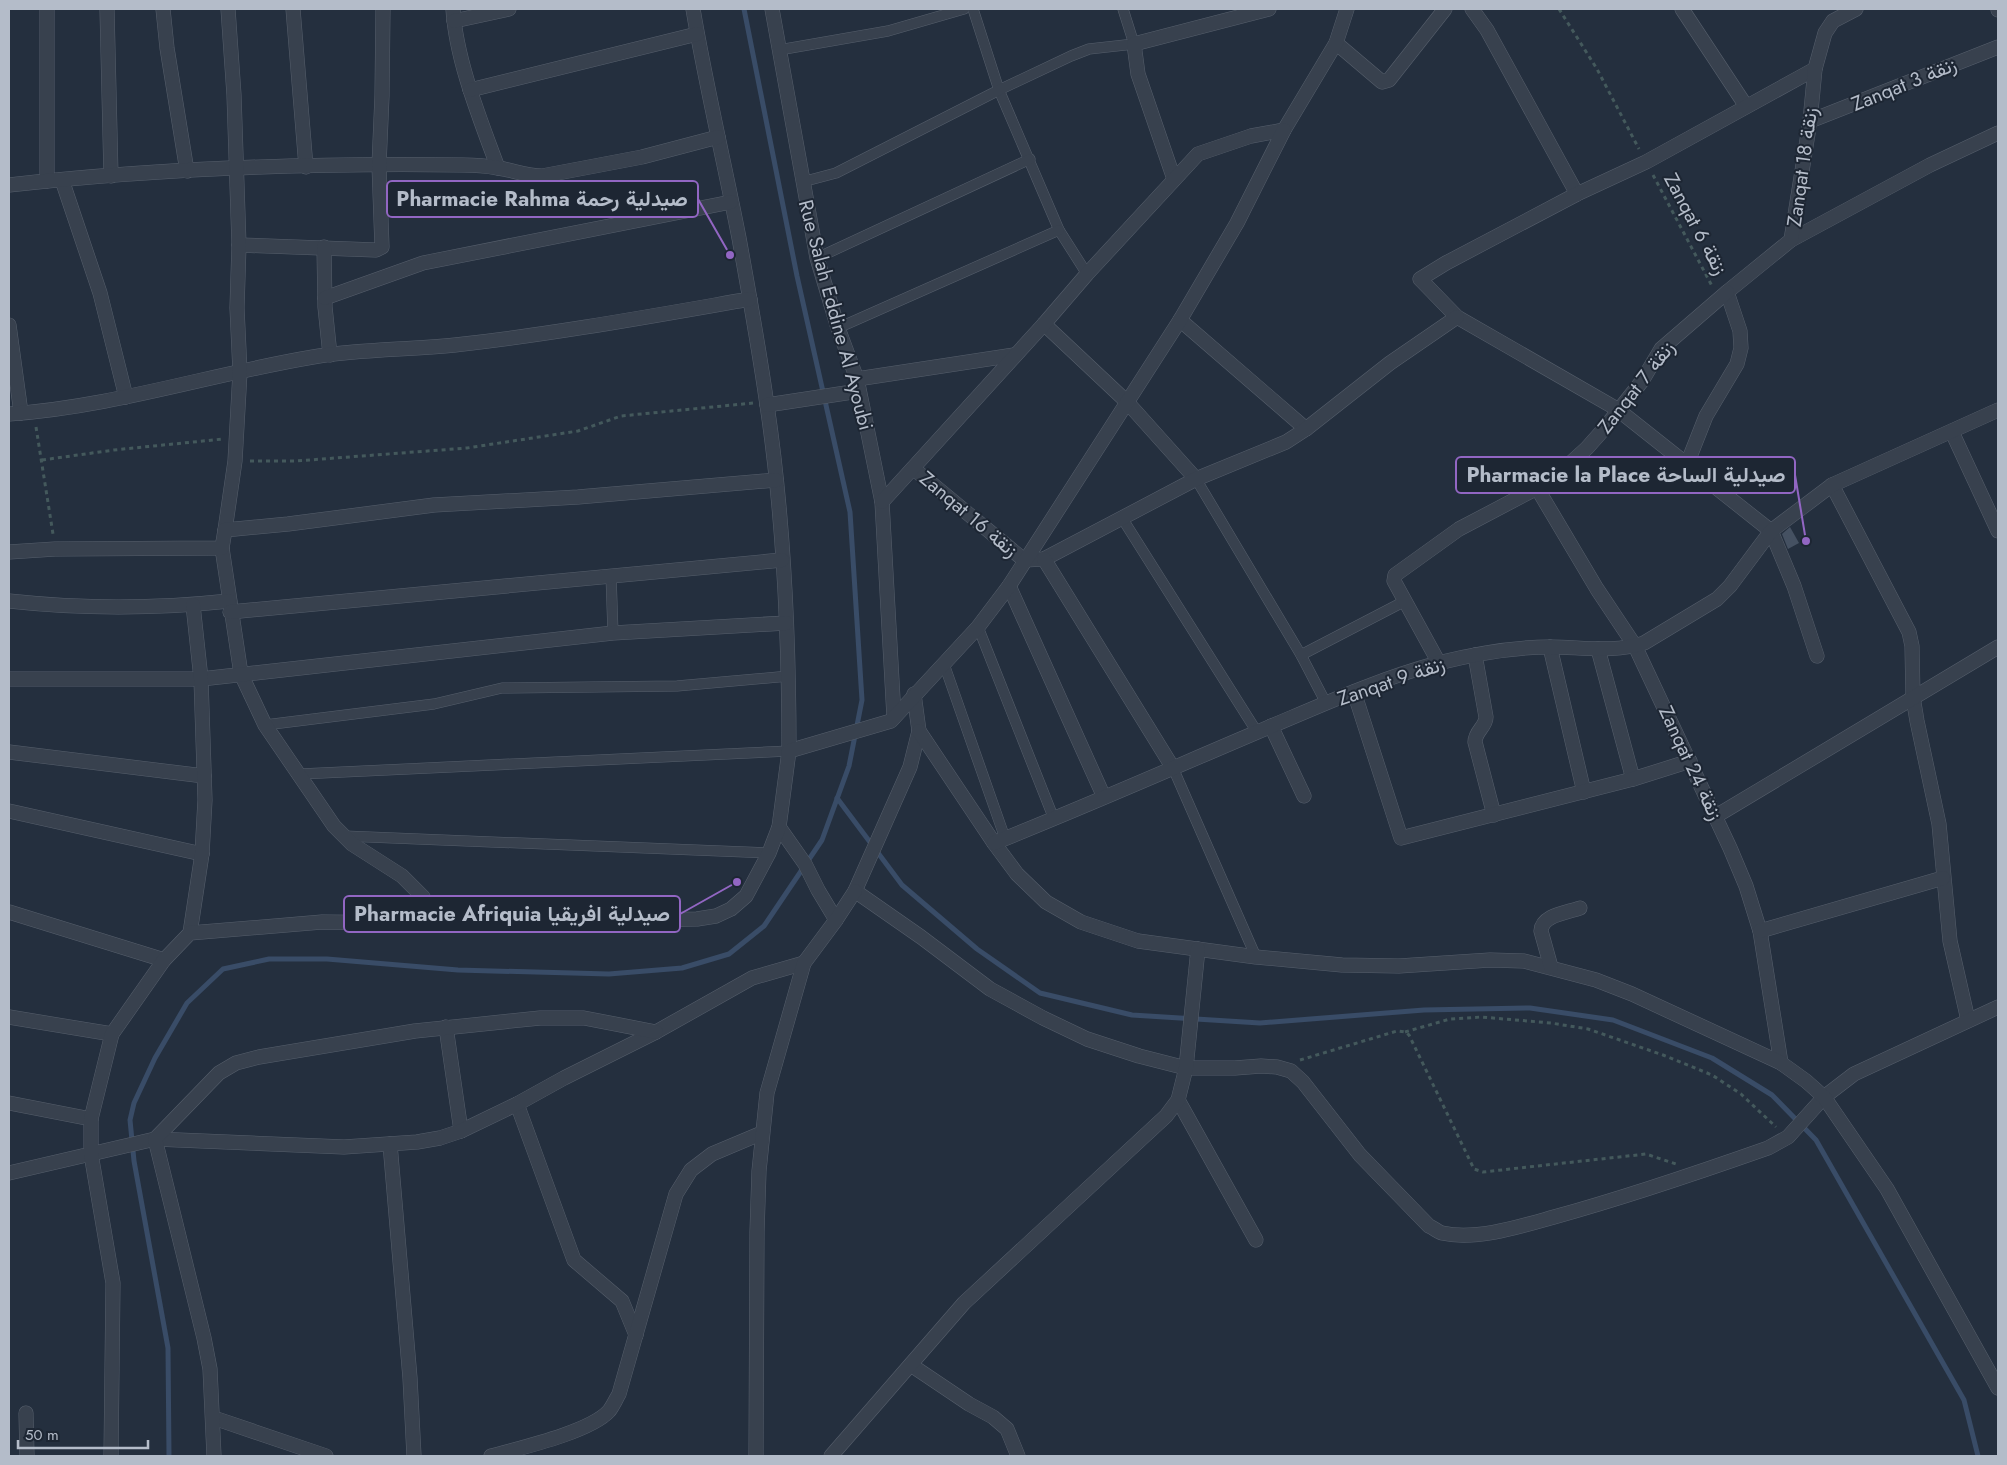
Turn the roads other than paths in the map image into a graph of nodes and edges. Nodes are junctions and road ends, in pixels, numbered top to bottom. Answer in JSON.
{"nodes":[{"id":1,"x":47,"y":9,"type":"edge"},
{"id":2,"x":107,"y":9,"type":"edge"},
{"id":3,"x":163,"y":9,"type":"edge"},
{"id":4,"x":228,"y":9,"type":"edge"},
{"id":5,"x":293,"y":9,"type":"edge"},
{"id":6,"x":383,"y":9,"type":"edge"},
{"id":7,"x":509,"y":9,"type":"edge"},
{"id":8,"x":693,"y":9,"type":"edge"},
{"id":9,"x":772,"y":9,"type":"edge"},
{"id":10,"x":964,"y":9,"type":"edge"},
{"id":11,"x":973,"y":9,"type":"edge"},
{"id":12,"x":1123,"y":9,"type":"edge"},
{"id":13,"x":1269,"y":9,"type":"edge"},
{"id":14,"x":1347,"y":9,"type":"edge"},
{"id":15,"x":1445,"y":9,"type":"edge"},
{"id":16,"x":1472,"y":9,"type":"edge"},
{"id":17,"x":1682,"y":9,"type":"edge"},
{"id":18,"x":1847,"y":10,"type":"edge"},
{"id":19,"x":453,"y":15,"type":"edge"},
{"id":20,"x":698,"y":34,"type":"junction"},
{"id":21,"x":1336,"y":42,"type":"junction"},
{"id":22,"x":1134,"y":44,"type":"junction"},
{"id":23,"x":1998,"y":47,"type":"edge"},
{"id":24,"x":778,"y":50,"type":"junction"},
{"id":25,"x":1815,"y":69,"type":"junction"},
{"id":26,"x":470,"y":90,"type":"junction"},
{"id":27,"x":999,"y":90,"type":"junction"},
{"id":28,"x":1746,"y":106,"type":"junction"},
{"id":29,"x":1810,"y":122,"type":"junction"},
{"id":30,"x":1284,"y":130,"type":"junction"},
{"id":31,"x":1998,"y":133,"type":"edge"},
{"id":32,"x":718,"y":137,"type":"junction"},
{"id":33,"x":1030,"y":160,"type":"junction"},
{"id":34,"x":379,"y":165,"type":"junction"},
{"id":35,"x":306,"y":167,"type":"junction"},
{"id":36,"x":498,"y":168,"type":"junction"},
{"id":37,"x":235,"y":169,"type":"junction"},
{"id":38,"x":187,"y":171,"type":"junction"},
{"id":39,"x":111,"y":176,"type":"junction"},
{"id":40,"x":1174,"y":179,"type":"junction"},
{"id":41,"x":62,"y":180,"type":"junction"},
{"id":42,"x":47,"y":181,"type":"junction"},
{"id":43,"x":802,"y":182,"type":"junction"},
{"id":44,"x":9,"y":185,"type":"edge"},
{"id":45,"x":1577,"y":194,"type":"junction"},
{"id":46,"x":731,"y":202,"type":"junction"},
{"id":47,"x":1059,"y":230,"type":"junction"},
{"id":48,"x":1792,"y":240,"type":"junction"},
{"id":49,"x":239,"y":245,"type":"junction"},
{"id":50,"x":324,"y":247,"type":"junction"},
{"id":51,"x":817,"y":258,"type":"junction"},
{"id":52,"x":1087,"y":274,"type":"junction"},
{"id":53,"x":1723,"y":296,"type":"junction"},
{"id":54,"x":325,"y":298,"type":"junction"},
{"id":55,"x":750,"y":299,"type":"junction"},
{"id":56,"x":1457,"y":317,"type":"junction"},
{"id":57,"x":1180,"y":320,"type":"junction"},
{"id":58,"x":1044,"y":324,"type":"junction"},
{"id":59,"x":9,"y":325,"type":"edge"},
{"id":60,"x":838,"y":328,"type":"junction"},
{"id":61,"x":330,"y":355,"type":"junction"},
{"id":62,"x":1014,"y":355,"type":"junction"},
{"id":63,"x":240,"y":372,"type":"junction"},
{"id":64,"x":858,"y":385,"type":"junction"},
{"id":65,"x":126,"y":396,"type":"junction"},
{"id":66,"x":1127,"y":402,"type":"junction"},
{"id":67,"x":767,"y":403,"type":"junction"},
{"id":68,"x":1617,"y":410,"type":"junction"},
{"id":69,"x":1998,"y":410,"type":"edge"},
{"id":70,"x":21,"y":413,"type":"edge"},
{"id":71,"x":1306,"y":429,"type":"junction"},
{"id":72,"x":1952,"y":432,"type":"junction"},
{"id":73,"x":1687,"y":464,"type":"junction"},
{"id":74,"x":914,"y":469,"type":"junction"},
{"id":75,"x":1196,"y":479,"type":"junction"},
{"id":76,"x":776,"y":480,"type":"junction"},
{"id":77,"x":1832,"y":485,"type":"junction"},
{"id":78,"x":1536,"y":488,"type":"junction"},
{"id":79,"x":882,"y":502,"type":"junction"},
{"id":80,"x":1122,"y":518,"type":"junction"},
{"id":81,"x":225,"y":530,"type":"junction"},
{"id":82,"x":1771,"y":531,"type":"junction"},
{"id":83,"x":1998,"y":531,"type":"edge"},
{"id":84,"x":222,"y":548,"type":"junction"},
{"id":85,"x":9,"y":552,"type":"edge"},
{"id":86,"x":1044,"y":559,"type":"junction"},
{"id":87,"x":782,"y":560,"type":"junction"},
{"id":88,"x":1024,"y":560,"type":"junction"},
{"id":89,"x":611,"y":575,"type":"junction"},
{"id":90,"x":1009,"y":586,"type":"junction"},
{"id":91,"x":9,"y":601,"type":"edge"},
{"id":92,"x":1405,"y":601,"type":"junction"},
{"id":93,"x":193,"y":605,"type":"junction"},
{"id":94,"x":229,"y":607,"type":"junction"},
{"id":95,"x":786,"y":623,"type":"junction"},
{"id":96,"x":978,"y":627,"type":"junction"},
{"id":97,"x":613,"y":633,"type":"junction"},
{"id":98,"x":1635,"y":646,"type":"junction"},
{"id":99,"x":1550,"y":647,"type":"junction"},
{"id":100,"x":1598,"y":648,"type":"junction"},
{"id":101,"x":1998,"y":648,"type":"edge"},
{"id":102,"x":1302,"y":655,"type":"junction"},
{"id":103,"x":1475,"y":655,"type":"junction"},
{"id":104,"x":1817,"y":656,"type":"dead end"},
{"id":105,"x":1439,"y":663,"type":"junction"},
{"id":106,"x":944,"y":664,"type":"junction"},
{"id":107,"x":241,"y":674,"type":"junction"},
{"id":108,"x":789,"y":676,"type":"junction"},
{"id":109,"x":9,"y":679,"type":"edge"},
{"id":110,"x":201,"y":679,"type":"junction"},
{"id":111,"x":1354,"y":692,"type":"junction"},
{"id":112,"x":914,"y":694,"type":"junction"},
{"id":113,"x":1913,"y":697,"type":"junction"},
{"id":114,"x":1326,"y":703,"type":"junction"},
{"id":115,"x":893,"y":719,"type":"junction"},
{"id":116,"x":264,"y":725,"type":"junction"},
{"id":117,"x":1271,"y":726,"type":"junction"},
{"id":118,"x":919,"y":731,"type":"junction"},
{"id":119,"x":1257,"y":732,"type":"junction"},
{"id":120,"x":789,"y":751,"type":"junction"},
{"id":121,"x":9,"y":752,"type":"edge"},
{"id":122,"x":1690,"y":761,"type":"junction"},
{"id":123,"x":1173,"y":768,"type":"junction"},
{"id":124,"x":300,"y":774,"type":"junction"},
{"id":125,"x":204,"y":776,"type":"junction"},
{"id":126,"x":1633,"y":779,"type":"junction"},
{"id":127,"x":1584,"y":792,"type":"junction"},
{"id":128,"x":1304,"y":796,"type":"dead end"},
{"id":129,"x":1104,"y":797,"type":"junction"},
{"id":130,"x":9,"y":811,"type":"edge"},
{"id":131,"x":1494,"y":815,"type":"junction"},
{"id":132,"x":1716,"y":816,"type":"junction"},
{"id":133,"x":1054,"y":818,"type":"junction"},
{"id":134,"x":779,"y":827,"type":"junction"},
{"id":135,"x":344,"y":836,"type":"junction"},
{"id":136,"x":999,"y":841,"type":"junction"},
{"id":137,"x":770,"y":853,"type":"junction"},
{"id":138,"x":202,"y":854,"type":"junction"},
{"id":139,"x":1943,"y":878,"type":"junction"},
{"id":140,"x":855,"y":892,"type":"junction"},
{"id":141,"x":1580,"y":908,"type":"dead end"},
{"id":142,"x":9,"y":912,"type":"edge"},
{"id":143,"x":836,"y":920,"type":"junction"},
{"id":144,"x":436,"y":923,"type":"junction"},
{"id":145,"x":1760,"y":931,"type":"junction"},
{"id":146,"x":190,"y":934,"type":"junction"},
{"id":147,"x":1198,"y":949,"type":"junction"},
{"id":148,"x":1256,"y":957,"type":"junction"},
{"id":149,"x":164,"y":960,"type":"junction"},
{"id":150,"x":804,"y":963,"type":"junction"},
{"id":151,"x":1551,"y":967,"type":"junction"},
{"id":152,"x":1998,"y":1007,"type":"edge"},
{"id":153,"x":9,"y":1016,"type":"edge"},
{"id":154,"x":1968,"y":1020,"type":"junction"},
{"id":155,"x":446,"y":1028,"type":"junction"},
{"id":156,"x":656,"y":1032,"type":"junction"},
{"id":157,"x":112,"y":1034,"type":"junction"},
{"id":158,"x":1781,"y":1063,"type":"junction"},
{"id":159,"x":1186,"y":1068,"type":"junction"},
{"id":160,"x":1824,"y":1097,"type":"junction"},
{"id":161,"x":1178,"y":1100,"type":"junction"},
{"id":162,"x":9,"y":1103,"type":"edge"},
{"id":163,"x":517,"y":1104,"type":"junction"},
{"id":164,"x":91,"y":1119,"type":"junction"},
{"id":165,"x":461,"y":1131,"type":"junction"},
{"id":166,"x":762,"y":1132,"type":"junction"},
{"id":167,"x":148,"y":1140,"type":"junction"},
{"id":168,"x":390,"y":1144,"type":"junction"},
{"id":169,"x":91,"y":1154,"type":"junction"},
{"id":170,"x":9,"y":1173,"type":"edge"},
{"id":171,"x":1256,"y":1240,"type":"dead end"},
{"id":172,"x":636,"y":1335,"type":"junction"},
{"id":173,"x":911,"y":1365,"type":"junction"},
{"id":174,"x":1998,"y":1388,"type":"edge"},
{"id":175,"x":26,"y":1413,"type":"dead end"},
{"id":176,"x":214,"y":1418,"type":"junction"},
{"id":177,"x":27,"y":1456,"type":"edge"},
{"id":178,"x":111,"y":1456,"type":"edge"},
{"id":179,"x":214,"y":1456,"type":"edge"},
{"id":180,"x":326,"y":1456,"type":"edge"},
{"id":181,"x":414,"y":1456,"type":"edge"},
{"id":182,"x":491,"y":1456,"type":"edge"},
{"id":183,"x":756,"y":1456,"type":"edge"},
{"id":184,"x":831,"y":1456,"type":"edge"},
{"id":185,"x":1018,"y":1456,"type":"edge"}],
"edges":[{"from":1,"to":42,"type":"street"},
{"from":2,"to":39,"type":"street"},
{"from":3,"to":38,"type":"street"},
{"from":4,"to":37,"type":"street"},
{"from":5,"to":35,"type":"street"},
{"from":6,"to":34,"type":"street"},
{"from":7,"to":19,"type":"street"},
{"from":8,"to":20,"type":"street"},
{"from":9,"to":24,"type":"street","name":"Rue Salah Eddine Al Ayoubi"},
{"from":10,"to":24,"type":"street"},
{"from":11,"to":27,"type":"street"},
{"from":12,"to":22,"type":"street"},
{"from":13,"to":22,"type":"street"},
{"from":14,"to":21,"type":"street"},
{"from":15,"to":21,"type":"street"},
{"from":16,"to":45,"type":"street"},
{"from":17,"to":28,"type":"street"},
{"from":18,"to":25,"type":"street","name":"Zanqat 18 زنقة"},
{"from":19,"to":26,"type":"street"},
{"from":20,"to":26,"type":"street"},
{"from":20,"to":32,"type":"street"},
{"from":21,"to":30,"type":"street"},
{"from":22,"to":27,"type":"street"},
{"from":22,"to":40,"type":"street"},
{"from":23,"to":29,"type":"street","name":"Zanqat 3 زنقة"},
{"from":24,"to":43,"type":"street","name":"Rue Salah Eddine Al Ayoubi"},
{"from":25,"to":28,"type":"street"},
{"from":25,"to":29,"type":"street","name":"Zanqat 18 زنقة"},
{"from":26,"to":36,"type":"street"},
{"from":27,"to":33,"type":"street"},
{"from":27,"to":43,"type":"street"},
{"from":28,"to":45,"type":"street"},
{"from":29,"to":48,"type":"street","name":"Zanqat 18 زنقة"},
{"from":30,"to":40,"type":"street"},
{"from":30,"to":57,"type":"street"},
{"from":31,"to":48,"type":"street"},
{"from":32,"to":36,"type":"street"},
{"from":32,"to":46,"type":"street"},
{"from":33,"to":47,"type":"street"},
{"from":33,"to":51,"type":"street"},
{"from":34,"to":35,"type":"street"},
{"from":34,"to":36,"type":"street"},
{"from":34,"to":50,"type":"street"},
{"from":35,"to":37,"type":"street"},
{"from":37,"to":38,"type":"street"},
{"from":37,"to":49,"type":"street"},
{"from":38,"to":39,"type":"street"},
{"from":39,"to":41,"type":"street"},
{"from":40,"to":52,"type":"street"},
{"from":41,"to":42,"type":"street"},
{"from":41,"to":65,"type":"street"},
{"from":42,"to":44,"type":"street"},
{"from":43,"to":51,"type":"street","name":"Rue Salah Eddine Al Ayoubi"},
{"from":45,"to":56,"type":"street"},
{"from":46,"to":54,"type":"street"},
{"from":46,"to":55,"type":"street"},
{"from":47,"to":52,"type":"street"},
{"from":47,"to":60,"type":"street"},
{"from":48,"to":53,"type":"street","name":"Zanqat 18 زنقة"},
{"from":49,"to":50,"type":"street"},
{"from":49,"to":63,"type":"street"},
{"from":50,"to":54,"type":"street"},
{"from":51,"to":60,"type":"street","name":"Rue Salah Eddine Al Ayoubi"},
{"from":52,"to":58,"type":"street"},
{"from":53,"to":68,"type":"street","name":"Zanqat 7 زنقة"},
{"from":53,"to":73,"type":"street"},
{"from":54,"to":61,"type":"street"},
{"from":55,"to":61,"type":"street"},
{"from":55,"to":67,"type":"street"},
{"from":56,"to":68,"type":"street"},
{"from":56,"to":71,"type":"street"},
{"from":57,"to":66,"type":"street"},
{"from":57,"to":71,"type":"street"},
{"from":58,"to":62,"type":"street"},
{"from":58,"to":66,"type":"street"},
{"from":59,"to":70,"type":"street"},
{"from":60,"to":64,"type":"street","name":"Rue Salah Eddine Al Ayoubi"},
{"from":61,"to":63,"type":"street"},
{"from":62,"to":64,"type":"street"},
{"from":62,"to":74,"type":"street"},
{"from":63,"to":65,"type":"street"},
{"from":63,"to":81,"type":"street"},
{"from":64,"to":67,"type":"street"},
{"from":64,"to":79,"type":"street","name":"Rue Salah Eddine Al Ayoubi"},
{"from":65,"to":70,"type":"street"},
{"from":66,"to":75,"type":"street"},
{"from":66,"to":88,"type":"street"},
{"from":67,"to":76,"type":"street"},
{"from":68,"to":73,"type":"street"},
{"from":68,"to":78,"type":"street","name":"Zanqat 7 زنقة"},
{"from":69,"to":72,"type":"street","name":"Zanqat 9 زنقة"},
{"from":71,"to":75,"type":"street"},
{"from":72,"to":77,"type":"street","name":"Zanqat 9 زنقة"},
{"from":72,"to":83,"type":"street"},
{"from":73,"to":82,"type":"street"},
{"from":74,"to":79,"type":"street"},
{"from":74,"to":88,"type":"street","name":"Zanqat 16 زنقة"},
{"from":75,"to":80,"type":"street"},
{"from":75,"to":102,"type":"street"},
{"from":76,"to":81,"type":"street"},
{"from":76,"to":87,"type":"street"},
{"from":77,"to":82,"type":"street","name":"Zanqat 9 زنقة"},
{"from":77,"to":113,"type":"street"},
{"from":78,"to":92,"type":"street","name":"Zanqat 7 زنقة"},
{"from":78,"to":98,"type":"street","name":"Zanqat 24 زنقة"},
{"from":79,"to":115,"type":"street","name":"Rue Salah Eddine Al Ayoubi"},
{"from":80,"to":86,"type":"street"},
{"from":80,"to":119,"type":"street"},
{"from":81,"to":84,"type":"street"},
{"from":82,"to":98,"type":"street","name":"Zanqat 9 زنقة"},
{"from":82,"to":104,"type":"street"},
{"from":84,"to":85,"type":"street"},
{"from":84,"to":94,"type":"street"},
{"from":86,"to":88,"type":"street"},
{"from":86,"to":123,"type":"street"},
{"from":87,"to":89,"type":"street"},
{"from":87,"to":95,"type":"street"},
{"from":88,"to":90,"type":"street"},
{"from":89,"to":94,"type":"street"},
{"from":89,"to":97,"type":"street"},
{"from":90,"to":96,"type":"street"},
{"from":90,"to":129,"type":"street"},
{"from":91,"to":93,"type":"street"},
{"from":92,"to":102,"type":"street"},
{"from":92,"to":105,"type":"street"},
{"from":93,"to":94,"type":"street"},
{"from":93,"to":110,"type":"street"},
{"from":94,"to":107,"type":"street"},
{"from":95,"to":97,"type":"street"},
{"from":95,"to":108,"type":"street"},
{"from":96,"to":106,"type":"street"},
{"from":96,"to":133,"type":"street"},
{"from":97,"to":107,"type":"street"},
{"from":98,"to":100,"type":"street","name":"Zanqat 9 زنقة"},
{"from":98,"to":122,"type":"street","name":"Zanqat 24 زنقة"},
{"from":99,"to":100,"type":"street","name":"Zanqat 9 زنقة"},
{"from":99,"to":103,"type":"street","name":"Zanqat 9 زنقة"},
{"from":99,"to":127,"type":"street"},
{"from":100,"to":126,"type":"street"},
{"from":101,"to":113,"type":"street"},
{"from":102,"to":114,"type":"street"},
{"from":103,"to":105,"type":"street","name":"Zanqat 9 زنقة"},
{"from":103,"to":131,"type":"street"},
{"from":105,"to":111,"type":"street","name":"Zanqat 9 زنقة"},
{"from":106,"to":112,"type":"street"},
{"from":106,"to":136,"type":"street"},
{"from":107,"to":110,"type":"street"},
{"from":107,"to":116,"type":"street"},
{"from":108,"to":116,"type":"street"},
{"from":108,"to":120,"type":"street"},
{"from":109,"to":110,"type":"street"},
{"from":110,"to":125,"type":"street"},
{"from":111,"to":114,"type":"street","name":"Zanqat 9 زنقة"},
{"from":111,"to":131,"type":"street"},
{"from":112,"to":115,"type":"street"},
{"from":112,"to":118,"type":"street"},
{"from":113,"to":132,"type":"street"},
{"from":113,"to":139,"type":"street"},
{"from":114,"to":117,"type":"street","name":"Zanqat 9 زنقة"},
{"from":115,"to":120,"type":"street"},
{"from":116,"to":124,"type":"street"},
{"from":117,"to":119,"type":"street","name":"Zanqat 9 زنقة"},
{"from":117,"to":128,"type":"street"},
{"from":118,"to":136,"type":"street"},
{"from":118,"to":140,"type":"street"},
{"from":119,"to":123,"type":"street","name":"Zanqat 9 زنقة"},
{"from":120,"to":124,"type":"street"},
{"from":120,"to":134,"type":"street"},
{"from":121,"to":125,"type":"street"},
{"from":122,"to":126,"type":"street"},
{"from":122,"to":132,"type":"street","name":"Zanqat 24 زنقة"},
{"from":123,"to":129,"type":"street","name":"Zanqat 9 زنقة"},
{"from":123,"to":148,"type":"street"},
{"from":124,"to":135,"type":"street"},
{"from":125,"to":138,"type":"street"},
{"from":126,"to":127,"type":"street"},
{"from":127,"to":131,"type":"street"},
{"from":129,"to":133,"type":"street","name":"Zanqat 9 زنقة"},
{"from":130,"to":138,"type":"street"},
{"from":132,"to":145,"type":"street","name":"Zanqat 24 زنقة"},
{"from":133,"to":136,"type":"street","name":"Zanqat 9 زنقة"},
{"from":134,"to":137,"type":"street"},
{"from":134,"to":143,"type":"street"},
{"from":135,"to":137,"type":"street"},
{"from":135,"to":144,"type":"street"},
{"from":136,"to":147,"type":"street"},
{"from":137,"to":144,"type":"street"},
{"from":138,"to":146,"type":"street"},
{"from":139,"to":145,"type":"street"},
{"from":139,"to":154,"type":"street"},
{"from":140,"to":143,"type":"street"},
{"from":140,"to":159,"type":"street"},
{"from":141,"to":151,"type":"street"},
{"from":142,"to":149,"type":"street"},
{"from":143,"to":150,"type":"street"},
{"from":144,"to":146,"type":"street"},
{"from":145,"to":158,"type":"street","name":"Zanqat 24 زنقة"},
{"from":146,"to":149,"type":"street"},
{"from":147,"to":148,"type":"street"},
{"from":147,"to":159,"type":"street"},
{"from":148,"to":151,"type":"street"},
{"from":149,"to":157,"type":"street"},
{"from":150,"to":156,"type":"street"},
{"from":150,"to":166,"type":"street"},
{"from":151,"to":158,"type":"street"},
{"from":152,"to":154,"type":"street"},
{"from":153,"to":157,"type":"street"},
{"from":154,"to":160,"type":"street"},
{"from":155,"to":156,"type":"street"},
{"from":155,"to":165,"type":"street"},
{"from":155,"to":167,"type":"street"},
{"from":156,"to":163,"type":"street"},
{"from":157,"to":164,"type":"street"},
{"from":158,"to":160,"type":"street"},
{"from":159,"to":160,"type":"street"},
{"from":159,"to":161,"type":"street"},
{"from":160,"to":174,"type":"street"},
{"from":161,"to":171,"type":"street"},
{"from":161,"to":173,"type":"street"},
{"from":162,"to":164,"type":"street"},
{"from":163,"to":165,"type":"street"},
{"from":163,"to":172,"type":"street"},
{"from":164,"to":169,"type":"street"},
{"from":165,"to":168,"type":"street"},
{"from":166,"to":172,"type":"street"},
{"from":166,"to":183,"type":"street"},
{"from":167,"to":168,"type":"street"},
{"from":167,"to":169,"type":"street"},
{"from":167,"to":176,"type":"street"},
{"from":168,"to":181,"type":"street"},
{"from":169,"to":170,"type":"street"},
{"from":169,"to":178,"type":"street"},
{"from":172,"to":182,"type":"street"},
{"from":173,"to":184,"type":"street"},
{"from":173,"to":185,"type":"street"},
{"from":175,"to":177,"type":"street"},
{"from":176,"to":179,"type":"street"},
{"from":176,"to":180,"type":"street"}]}
